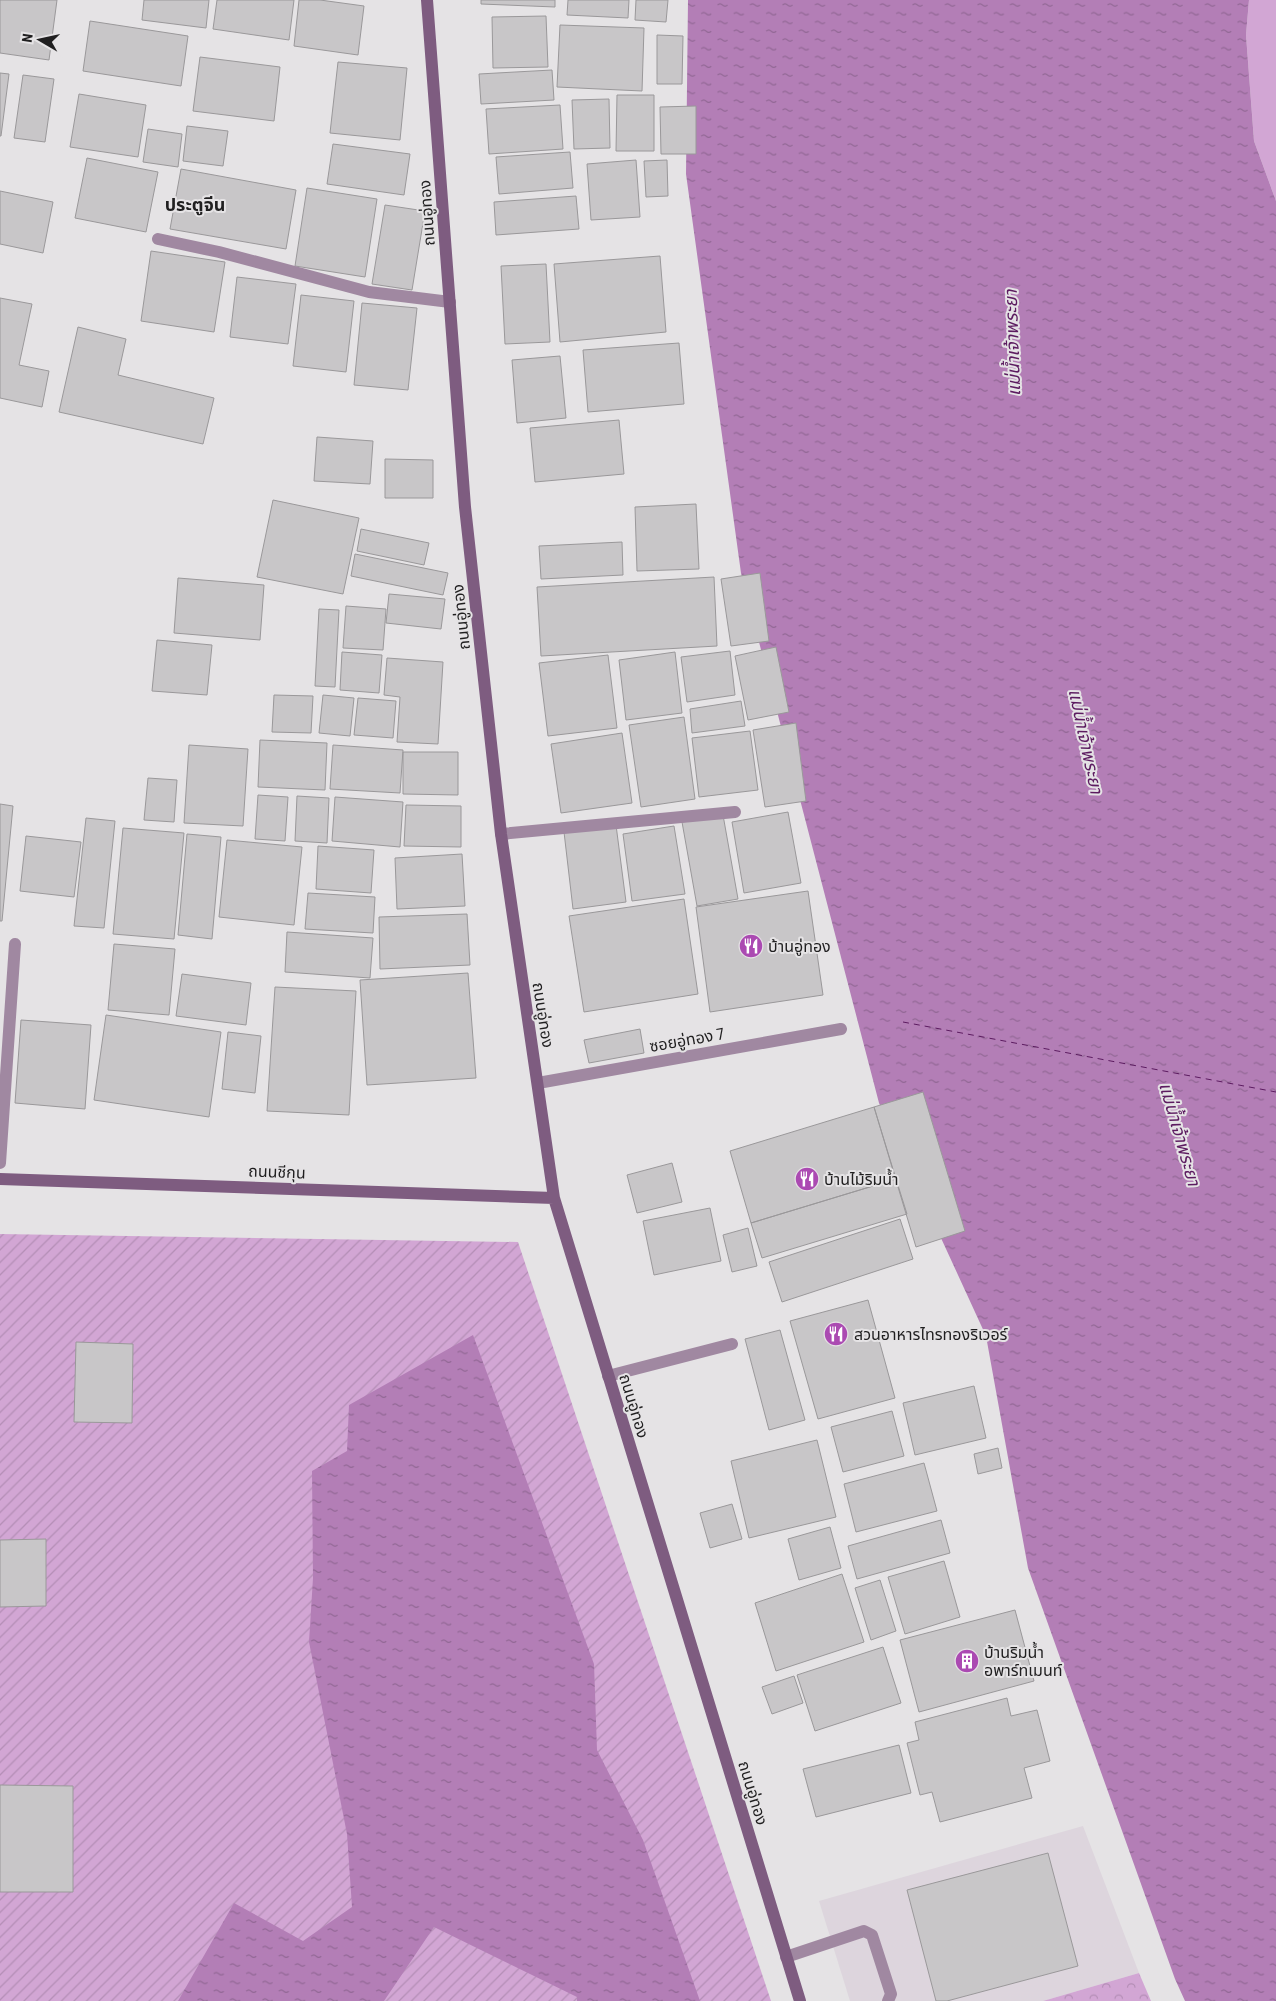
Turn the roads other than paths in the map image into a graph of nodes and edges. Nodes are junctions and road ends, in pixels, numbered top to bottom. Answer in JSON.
{"nodes":[{"id":1,"x":427,"y":0,"type":"edge"},
{"id":2,"x":158,"y":239,"type":"dead end"},
{"id":3,"x":450,"y":302,"type":"junction"},
{"id":4,"x":735,"y":812,"type":"dead end"},
{"id":5,"x":501,"y":834,"type":"junction"},
{"id":6,"x":15,"y":944,"type":"dead end"},
{"id":7,"x":841,"y":1029,"type":"dead end"},
{"id":8,"x":538,"y":1083,"type":"junction"},
{"id":9,"x":0,"y":1163,"type":"edge"},
{"id":10,"x":0,"y":1180,"type":"edge"},
{"id":11,"x":554,"y":1198,"type":"junction"},
{"id":12,"x":732,"y":1344,"type":"dead end"},
{"id":13,"x":608,"y":1376,"type":"junction"},
{"id":14,"x":786,"y":1957,"type":"junction"},
{"id":15,"x":800,"y":2001,"type":"edge"},
{"id":16,"x":888,"y":2001,"type":"edge"}],
"edges":[{"from":1,"to":3,"type":"main road","name":"ถนนอู่ทอง"},
{"from":2,"to":3,"type":"street"},
{"from":3,"to":5,"type":"main road","name":"ถนนอู่ทอง"},
{"from":4,"to":5,"type":"street"},
{"from":5,"to":8,"type":"main road","name":"ถนนอู่ทอง"},
{"from":6,"to":9,"type":"street"},
{"from":7,"to":8,"type":"street","name":"ซอยอู่ทอง 7"},
{"from":8,"to":11,"type":"main road","name":"ถนนอู่ทอง"},
{"from":10,"to":11,"type":"main road","name":"ถนนชีกุน"},
{"from":11,"to":13,"type":"main road","name":"ถนนอู่ทอง"},
{"from":12,"to":13,"type":"street"},
{"from":13,"to":14,"type":"main road","name":"ถนนอู่ทอง"},
{"from":14,"to":15,"type":"main road","name":"ถนนอู่ทอง"},
{"from":14,"to":16,"type":"street"}]}
